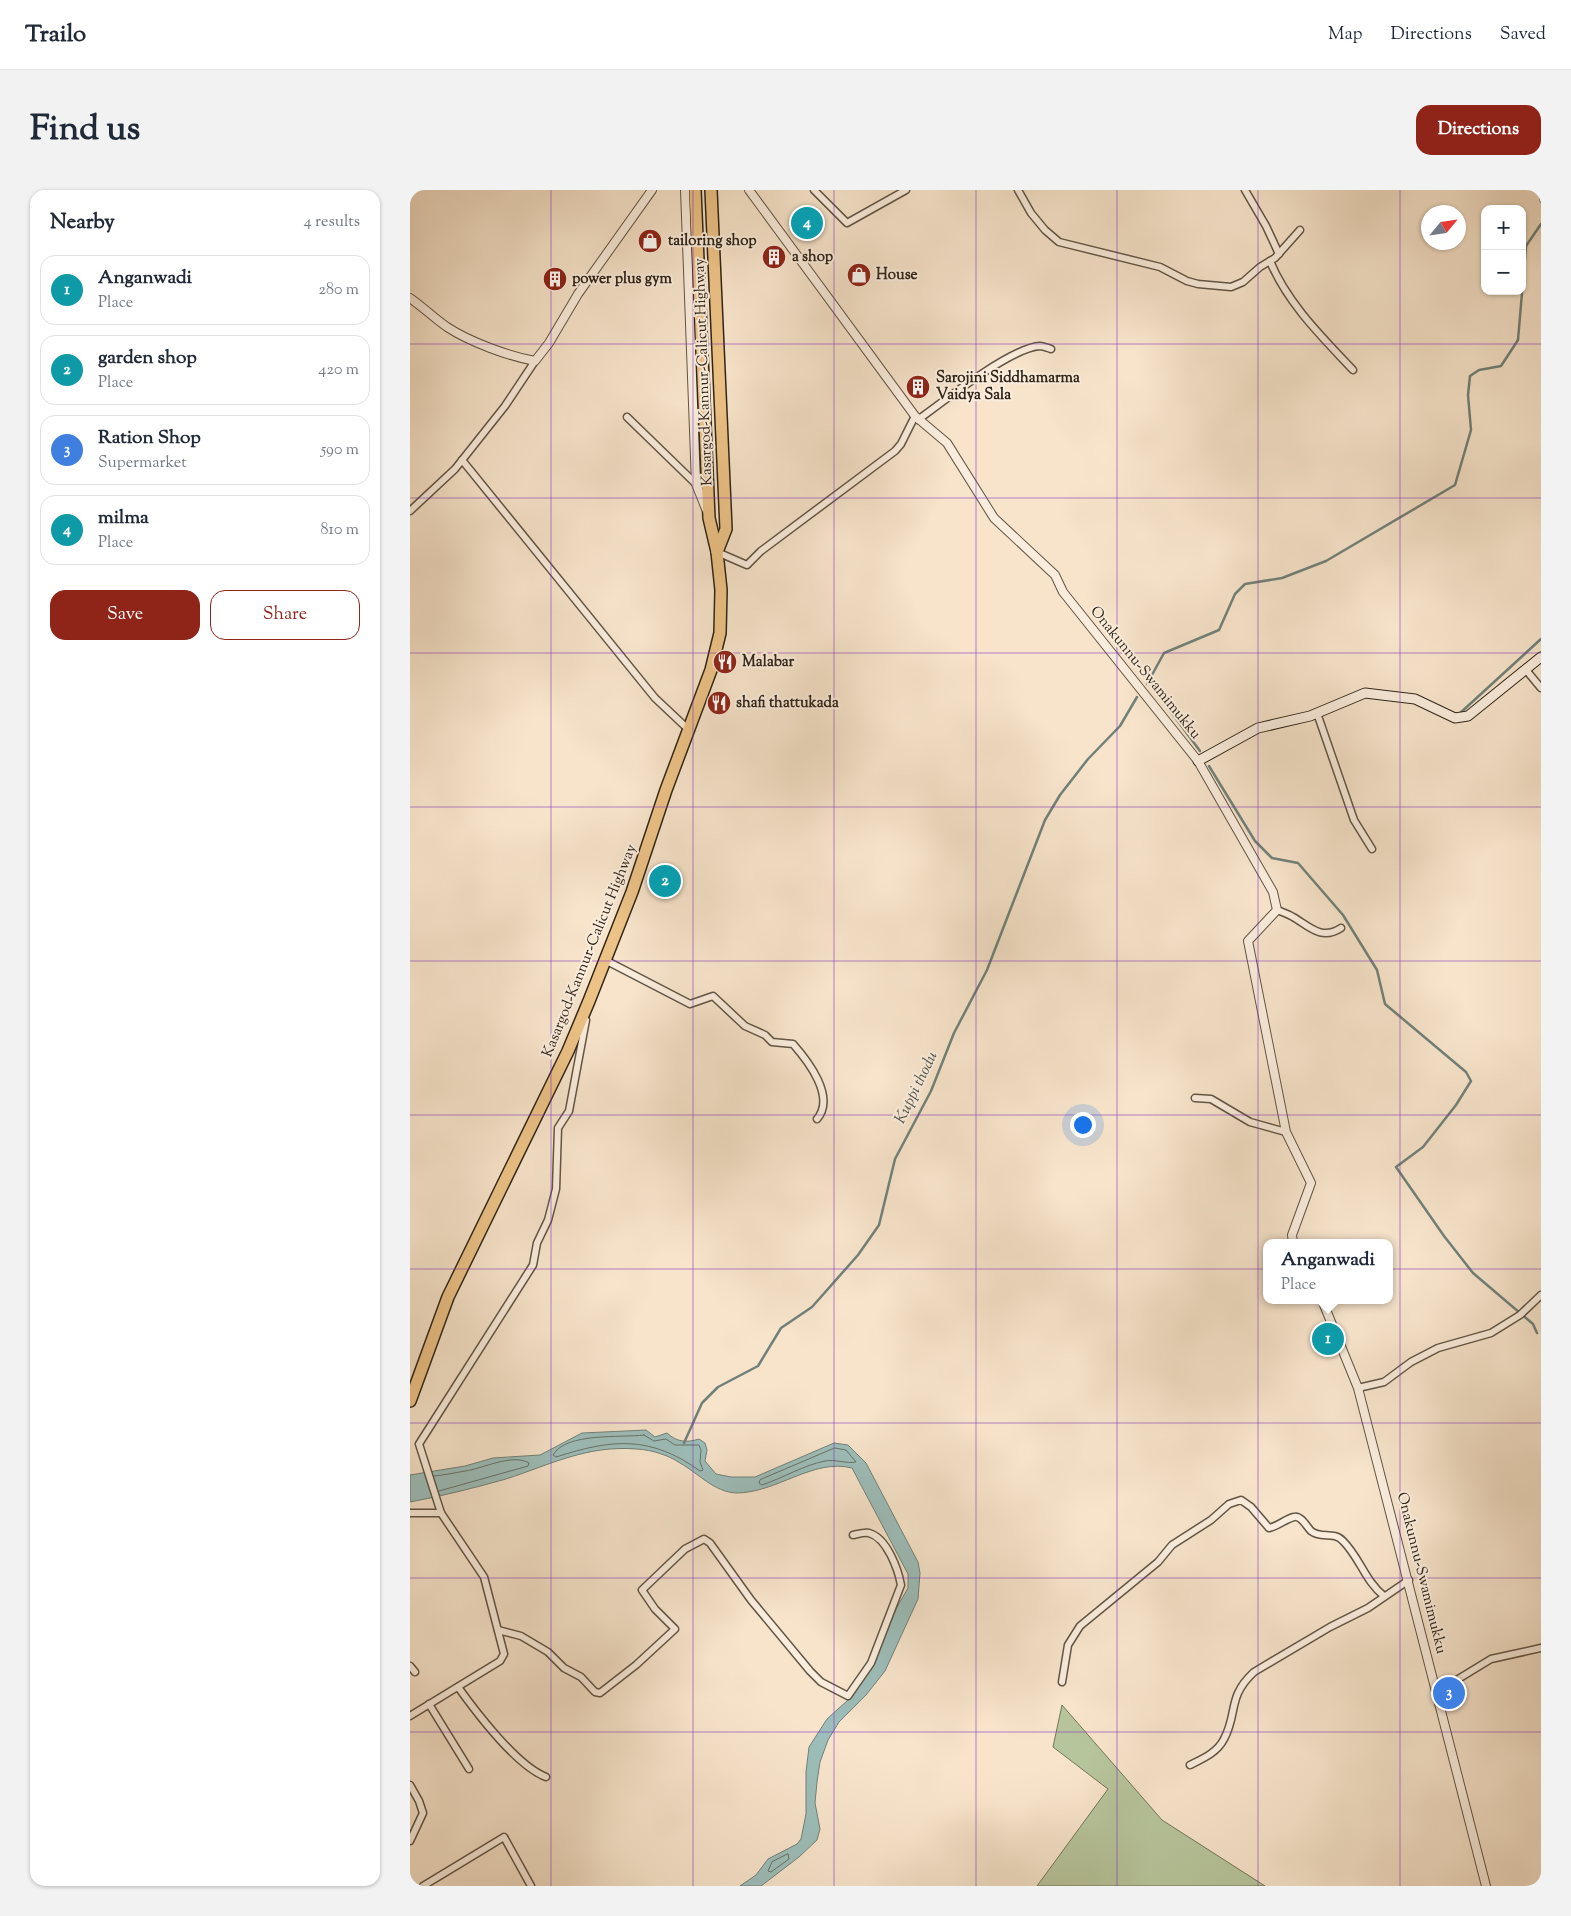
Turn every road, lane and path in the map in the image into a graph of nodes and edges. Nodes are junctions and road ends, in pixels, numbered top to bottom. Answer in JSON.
{"nodes":[{"id":1,"x":652,"y":190,"type":"edge"},
{"id":2,"x":686,"y":190,"type":"edge"},
{"id":3,"x":696,"y":190,"type":"edge"},
{"id":4,"x":711,"y":190,"type":"edge"},
{"id":5,"x":748,"y":190,"type":"edge"},
{"id":6,"x":814,"y":190,"type":"edge"},
{"id":7,"x":906,"y":190,"type":"edge"},
{"id":8,"x":1018,"y":190,"type":"edge"},
{"id":9,"x":1245,"y":190,"type":"edge"},
{"id":10,"x":1300,"y":230,"type":"dead end"},
{"id":11,"x":1279,"y":254,"type":"junction"},
{"id":12,"x":1270,"y":261,"type":"junction"},
{"id":13,"x":410,"y":298,"type":"edge"},
{"id":14,"x":1051,"y":349,"type":"dead end"},
{"id":15,"x":535,"y":361,"type":"junction"},
{"id":16,"x":1353,"y":370,"type":"dead end"},
{"id":17,"x":627,"y":417,"type":"dead end"},
{"id":18,"x":917,"y":418,"type":"junction"},
{"id":19,"x":462,"y":460,"type":"junction"},
{"id":20,"x":696,"y":484,"type":"junction"},
{"id":21,"x":410,"y":511,"type":"edge"},
{"id":22,"x":709,"y":518,"type":"junction"},
{"id":23,"x":717,"y":552,"type":"junction"},
{"id":24,"x":1541,"y":657,"type":"edge"},
{"id":25,"x":1526,"y":670,"type":"junction"},
{"id":26,"x":1541,"y":688,"type":"edge"},
{"id":27,"x":1317,"y":713,"type":"junction"},
{"id":28,"x":688,"y":730,"type":"junction"},
{"id":29,"x":1198,"y":761,"type":"junction"},
{"id":30,"x":1372,"y":849,"type":"dead end"},
{"id":31,"x":1277,"y":910,"type":"junction"},
{"id":32,"x":1341,"y":928,"type":"dead end"},
{"id":33,"x":605,"y":960,"type":"junction"},
{"id":34,"x":589,"y":1001,"type":"junction"},
{"id":35,"x":1195,"y":1098,"type":"dead end"},
{"id":36,"x":817,"y":1119,"type":"dead end"},
{"id":37,"x":1286,"y":1132,"type":"junction"},
{"id":38,"x":1292,"y":1239,"type":"edge"},
{"id":39,"x":1541,"y":1295,"type":"edge"},
{"id":40,"x":1324,"y":1304,"type":"edge"},
{"id":41,"x":1358,"y":1388,"type":"junction"},
{"id":42,"x":410,"y":1401,"type":"edge"},
{"id":43,"x":410,"y":1513,"type":"edge"},
{"id":44,"x":441,"y":1513,"type":"junction"},
{"id":45,"x":853,"y":1535,"type":"dead end"},
{"id":46,"x":1409,"y":1580,"type":"junction"},
{"id":47,"x":1384,"y":1596,"type":"junction"},
{"id":48,"x":498,"y":1630,"type":"junction"},
{"id":49,"x":1541,"y":1648,"type":"edge"},
{"id":50,"x":410,"y":1666,"type":"edge"},
{"id":51,"x":414,"y":1672,"type":"dead end"},
{"id":52,"x":1062,"y":1682,"type":"dead end"},
{"id":53,"x":458,"y":1687,"type":"junction"},
{"id":54,"x":1437,"y":1692,"type":"junction"},
{"id":55,"x":430,"y":1704,"type":"junction"},
{"id":56,"x":410,"y":1716,"type":"edge"},
{"id":57,"x":1190,"y":1765,"type":"dead end"},
{"id":58,"x":468,"y":1769,"type":"dead end"},
{"id":59,"x":546,"y":1777,"type":"dead end"},
{"id":60,"x":410,"y":1785,"type":"edge"},
{"id":61,"x":410,"y":1841,"type":"edge"},
{"id":62,"x":423,"y":1886,"type":"edge"},
{"id":63,"x":531,"y":1886,"type":"edge"},
{"id":64,"x":1486,"y":1886,"type":"edge"}],
"edges":[{"from":1,"to":15,"type":"street"},
{"from":2,"to":20,"type":"street"},
{"from":3,"to":22,"type":"highway","name":"Kasargod-Kannur-Calicut Highway"},
{"from":4,"to":23,"type":"highway","name":"Kasargod-Kannur-Calicut Highway"},
{"from":5,"to":18,"type":"street","name":"Onakunnu-Swamimukku"},
{"from":6,"to":7,"type":"street"},
{"from":8,"to":12,"type":"street"},
{"from":9,"to":11,"type":"street"},
{"from":10,"to":11,"type":"street"},
{"from":11,"to":12,"type":"street"},
{"from":12,"to":16,"type":"street"},
{"from":13,"to":15,"type":"street"},
{"from":14,"to":18,"type":"street"},
{"from":15,"to":19,"type":"street"},
{"from":17,"to":20,"type":"street"},
{"from":18,"to":23,"type":"street"},
{"from":18,"to":29,"type":"street","name":"Onakunnu-Swamimukku"},
{"from":19,"to":21,"type":"street"},
{"from":19,"to":28,"type":"street"},
{"from":20,"to":22,"type":"street"},
{"from":22,"to":23,"type":"highway","name":"Kasargod-Kannur-Calicut Highway"},
{"from":23,"to":28,"type":"highway","name":"Kasargod-Kannur-Calicut Highway"},
{"from":24,"to":25,"type":"main road"},
{"from":25,"to":26,"type":"street"},
{"from":25,"to":27,"type":"main road"},
{"from":27,"to":29,"type":"main road"},
{"from":27,"to":30,"type":"street"},
{"from":28,"to":33,"type":"highway","name":"Kasargod-Kannur-Calicut Highway"},
{"from":29,"to":31,"type":"street","name":"Onakunnu-Swamimukku"},
{"from":31,"to":32,"type":"street"},
{"from":31,"to":37,"type":"street"},
{"from":33,"to":34,"type":"highway","name":"Kasargod-Kannur-Calicut Highway"},
{"from":33,"to":36,"type":"street"},
{"from":34,"to":42,"type":"highway","name":"Kasargod-Kannur-Calicut Highway"},
{"from":34,"to":44,"type":"street"},
{"from":35,"to":37,"type":"street"},
{"from":37,"to":38,"type":"street"},
{"from":39,"to":41,"type":"street"},
{"from":40,"to":41,"type":"street","name":"Onakunnu-Swamimukku"},
{"from":41,"to":46,"type":"street","name":"Onakunnu-Swamimukku"},
{"from":43,"to":44,"type":"street"},
{"from":44,"to":48,"type":"street"},
{"from":45,"to":48,"type":"street"},
{"from":46,"to":47,"type":"street"},
{"from":46,"to":54,"type":"street","name":"Onakunnu-Swamimukku"},
{"from":47,"to":52,"type":"street"},
{"from":47,"to":57,"type":"street"},
{"from":48,"to":53,"type":"street"},
{"from":49,"to":54,"type":"street"},
{"from":50,"to":51,"type":"street"},
{"from":53,"to":55,"type":"street"},
{"from":53,"to":59,"type":"street"},
{"from":54,"to":64,"type":"street","name":"Onakunnu-Swamimukku"},
{"from":55,"to":56,"type":"street"},
{"from":55,"to":58,"type":"street"},
{"from":60,"to":61,"type":"street"},
{"from":62,"to":63,"type":"street"}]}
